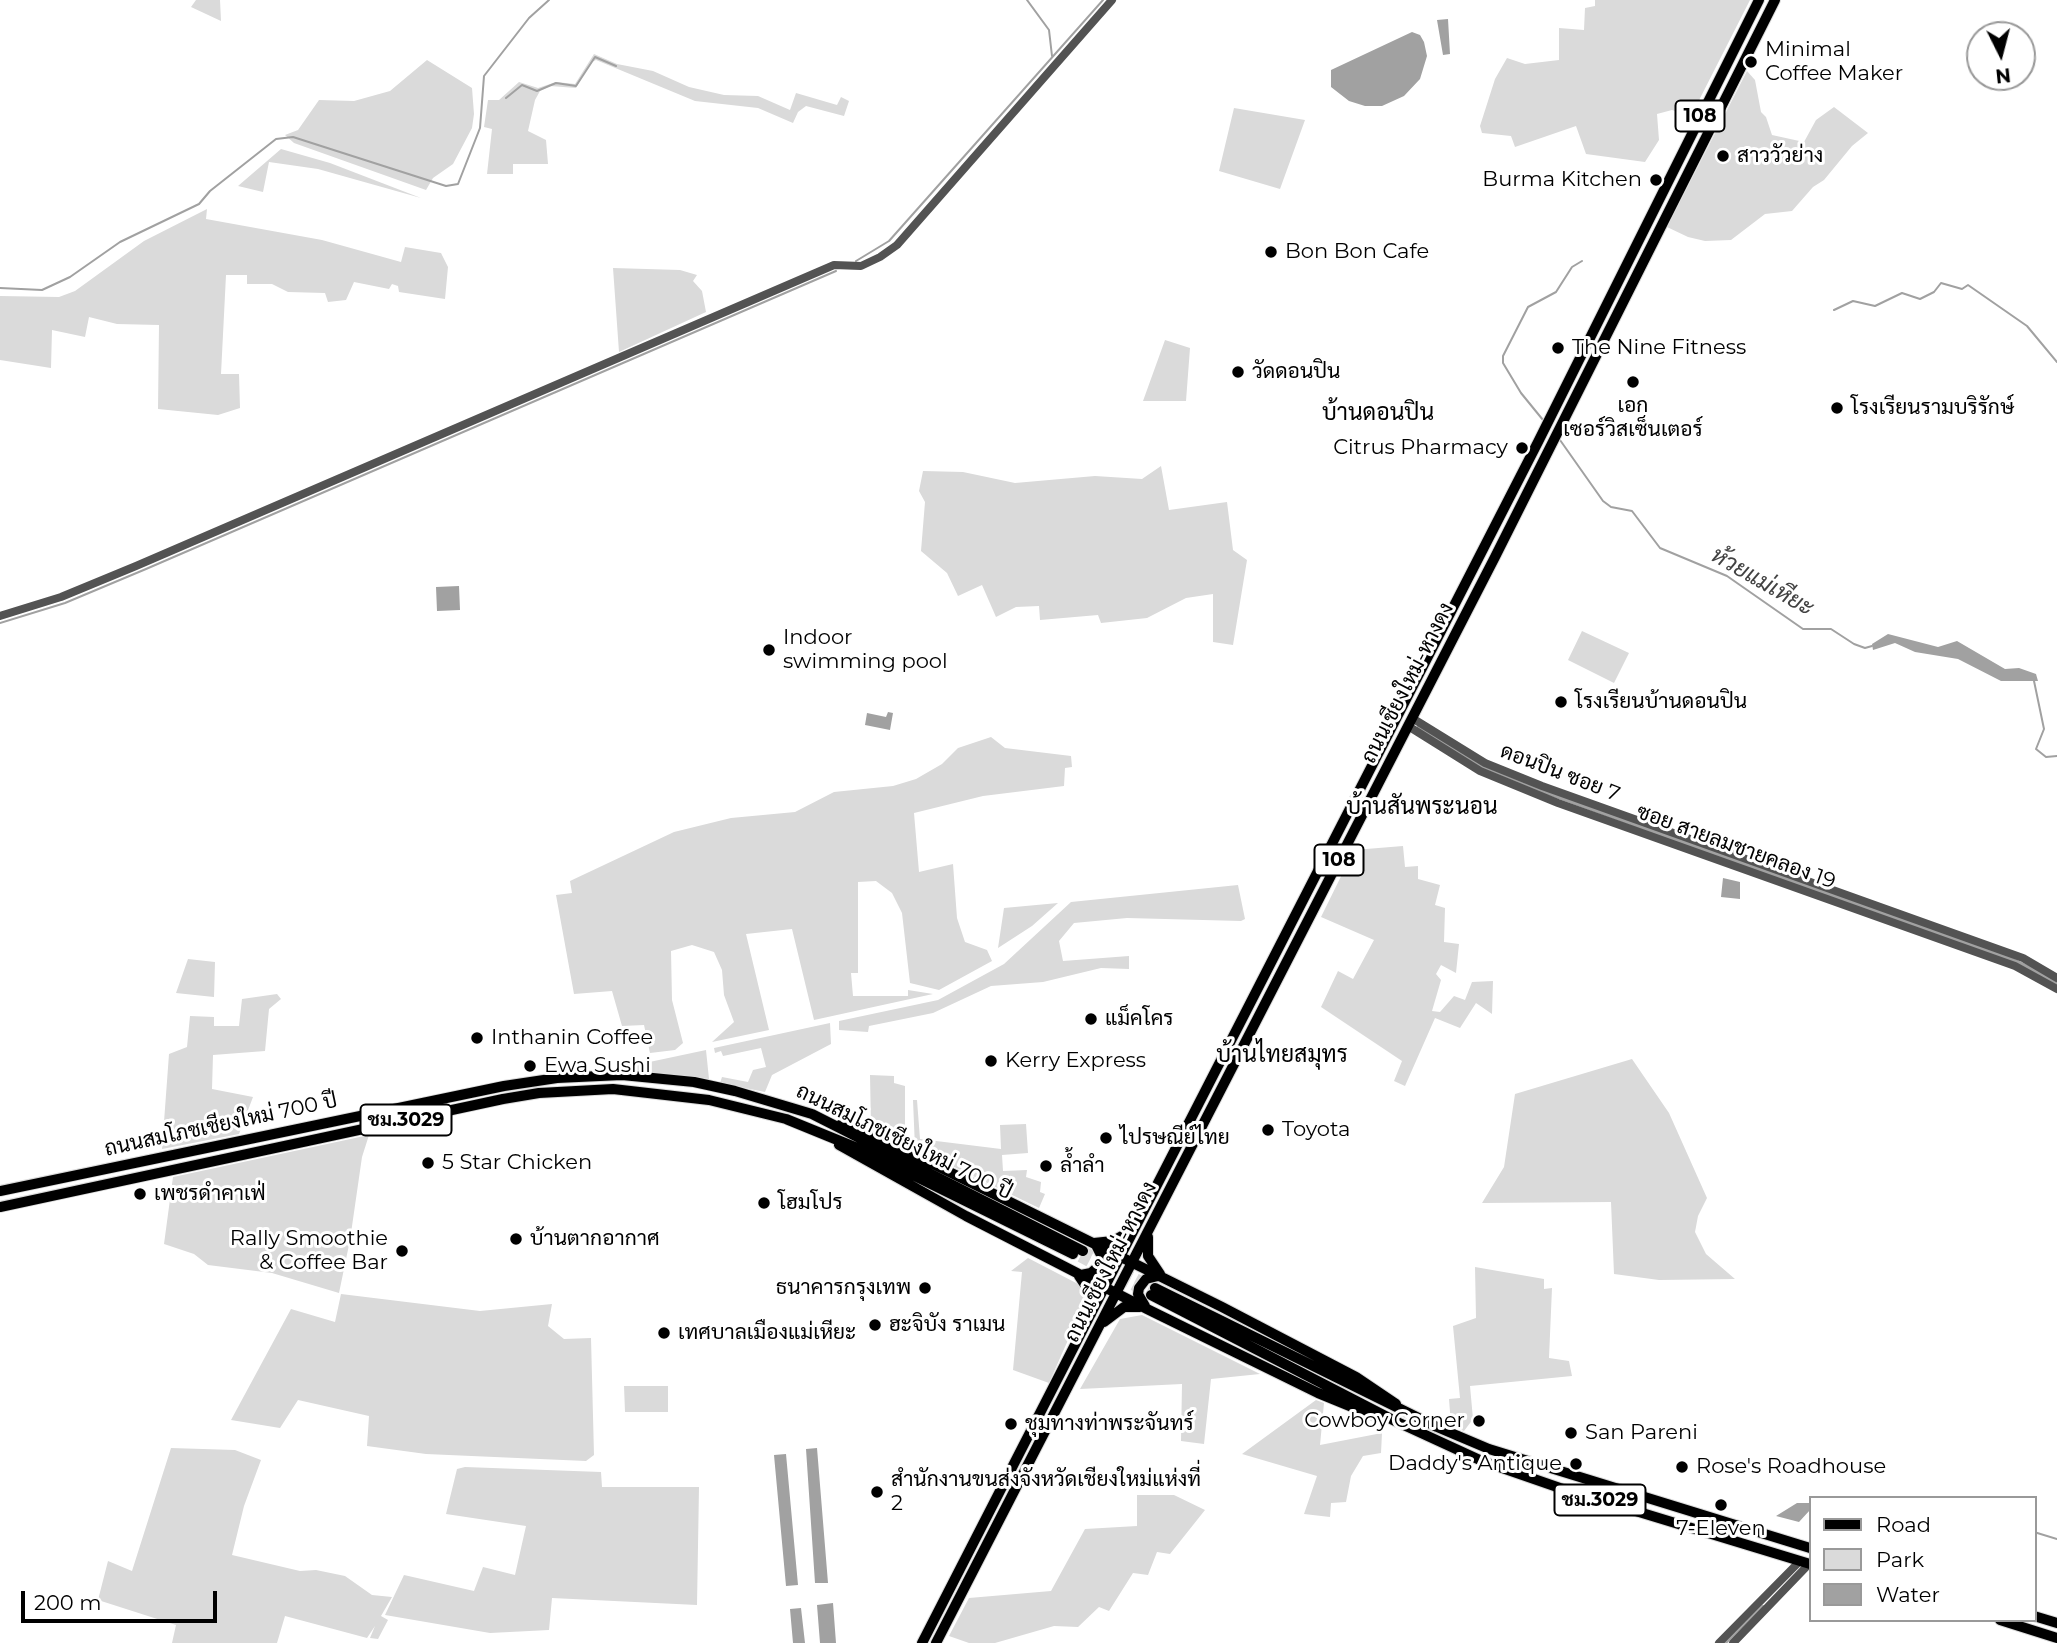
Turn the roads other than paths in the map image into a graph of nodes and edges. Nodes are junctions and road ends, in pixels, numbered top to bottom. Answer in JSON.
{"nodes":[{"id":1,"x":1112,"y":0,"type":"edge"},
{"id":2,"x":1759,"y":0,"type":"edge"},
{"id":3,"x":1775,"y":0,"type":"edge"},
{"id":4,"x":1641,"y":232,"type":"junction"},
{"id":5,"x":1654,"y":239,"type":"junction"},
{"id":6,"x":0,"y":616,"type":"edge"},
{"id":7,"x":1410,"y":722,"type":"junction"},
{"id":8,"x":2057,"y":978,"type":"edge"},
{"id":9,"x":2057,"y":989,"type":"edge"},
{"id":10,"x":812,"y":1114,"type":"junction"},
{"id":11,"x":813,"y":1129,"type":"junction"},
{"id":12,"x":0,"y":1191,"type":"edge"},
{"id":13,"x":0,"y":1207,"type":"edge"},
{"id":14,"x":1137,"y":1227,"type":"junction"},
{"id":15,"x":1148,"y":1233,"type":"junction"},
{"id":16,"x":1093,"y":1243,"type":"junction"},
{"id":17,"x":1122,"y":1258,"type":"junction"},
{"id":18,"x":1132,"y":1263,"type":"junction"},
{"id":19,"x":1079,"y":1274,"type":"junction"},
{"id":20,"x":1163,"y":1278,"type":"junction"},
{"id":21,"x":1106,"y":1287,"type":"junction"},
{"id":22,"x":1117,"y":1292,"type":"junction"},
{"id":23,"x":1147,"y":1309,"type":"junction"},
{"id":24,"x":1091,"y":1314,"type":"junction"},
{"id":25,"x":1100,"y":1324,"type":"junction"},
{"id":26,"x":1401,"y":1410,"type":"junction"},
{"id":27,"x":1395,"y":1421,"type":"junction"},
{"id":28,"x":1808,"y":1547,"type":"edge"},
{"id":29,"x":1807,"y":1563,"type":"edge"},
{"id":30,"x":2036,"y":1617,"type":"edge"},
{"id":31,"x":2006,"y":1622,"type":"edge"},
{"id":32,"x":2057,"y":1623,"type":"edge"},
{"id":33,"x":2057,"y":1638,"type":"edge"},
{"id":34,"x":922,"y":1643,"type":"edge"},
{"id":35,"x":936,"y":1643,"type":"edge"},
{"id":36,"x":1718,"y":1643,"type":"edge"},
{"id":37,"x":1733,"y":1643,"type":"edge"}],
"edges":[{"from":1,"to":6,"type":"street"},
{"from":2,"to":4,"type":"main road","name":"ถนนเชียงใหม่-หางดง","number":"108"},
{"from":3,"to":5,"type":"main road","name":"ถนนเชียงใหม่-หางดง","number":"108"},
{"from":4,"to":5,"type":"main road"},
{"from":4,"to":14,"type":"main road","name":"ถนนเชียงใหม่-หางดง","number":"108"},
{"from":5,"to":7,"type":"main road","name":"ถนนเชียงใหม่-หางดง","number":"108"},
{"from":7,"to":8,"type":"street","name":"ดอนปิน ซอย 7"},
{"from":7,"to":9,"type":"street","name":"ซอย สายลมชายคลอง 19"},
{"from":7,"to":15,"type":"main road","name":"ถนนเชียงใหม่-หางดง","number":"108"},
{"from":10,"to":11,"type":"main road","name":"ถนนสมโภชเชียงใหม่ 700 ปี","number":"ชม.3029"},
{"from":10,"to":12,"type":"main road","name":"ถนนสมโภชเชียงใหม่ 700 ปี","number":"ชม.3029"},
{"from":10,"to":16,"type":"main road"},
{"from":11,"to":13,"type":"main road","name":"ถนนสมโภชเชียงใหม่ 700 ปี","number":"ชม.3029"},
{"from":11,"to":19,"type":"main road"},
{"from":14,"to":16,"type":"main road"},
{"from":14,"to":17,"type":"main road","name":"ถนนเชียงใหม่-หางดง","number":"108"},
{"from":15,"to":18,"type":"main road","name":"ถนนเชียงใหม่-หางดง","number":"108"},
{"from":15,"to":20,"type":"main road"},
{"from":16,"to":17,"type":"main road"},
{"from":16,"to":19,"type":"main road"},
{"from":17,"to":18,"type":"main road"},
{"from":17,"to":21,"type":"main road","name":"ถนนเชียงใหม่-หางดง","number":"108"},
{"from":18,"to":20,"type":"main road"},
{"from":18,"to":22,"type":"main road","name":"ถนนเชียงใหม่-หางดง","number":"108"},
{"from":19,"to":21,"type":"main road"},
{"from":19,"to":24,"type":"main road"},
{"from":20,"to":23,"type":"main road"},
{"from":20,"to":26,"type":"main road"},
{"from":21,"to":22,"type":"main road"},
{"from":21,"to":24,"type":"main road","name":"ถนนเชียงใหม่-หางดง","number":"108"},
{"from":22,"to":23,"type":"main road"},
{"from":22,"to":25,"type":"main road","name":"ถนนเชียงใหม่-หางดง","number":"108"},
{"from":23,"to":25,"type":"main road"},
{"from":23,"to":27,"type":"main road"},
{"from":24,"to":34,"type":"main road","name":"ถนนเชียงใหม่-หางดง","number":"108"},
{"from":25,"to":35,"type":"main road","name":"ถนนเชียงใหม่-หางดง","number":"108"},
{"from":26,"to":27,"type":"main road","number":"ชม.3029"},
{"from":26,"to":28,"type":"main road","number":"ชม.3029"},
{"from":27,"to":29,"type":"main road","number":"ชม.3029"},
{"from":29,"to":36,"type":"street"},
{"from":29,"to":37,"type":"street"},
{"from":30,"to":32,"type":"main road"},
{"from":31,"to":33,"type":"main road"}]}
